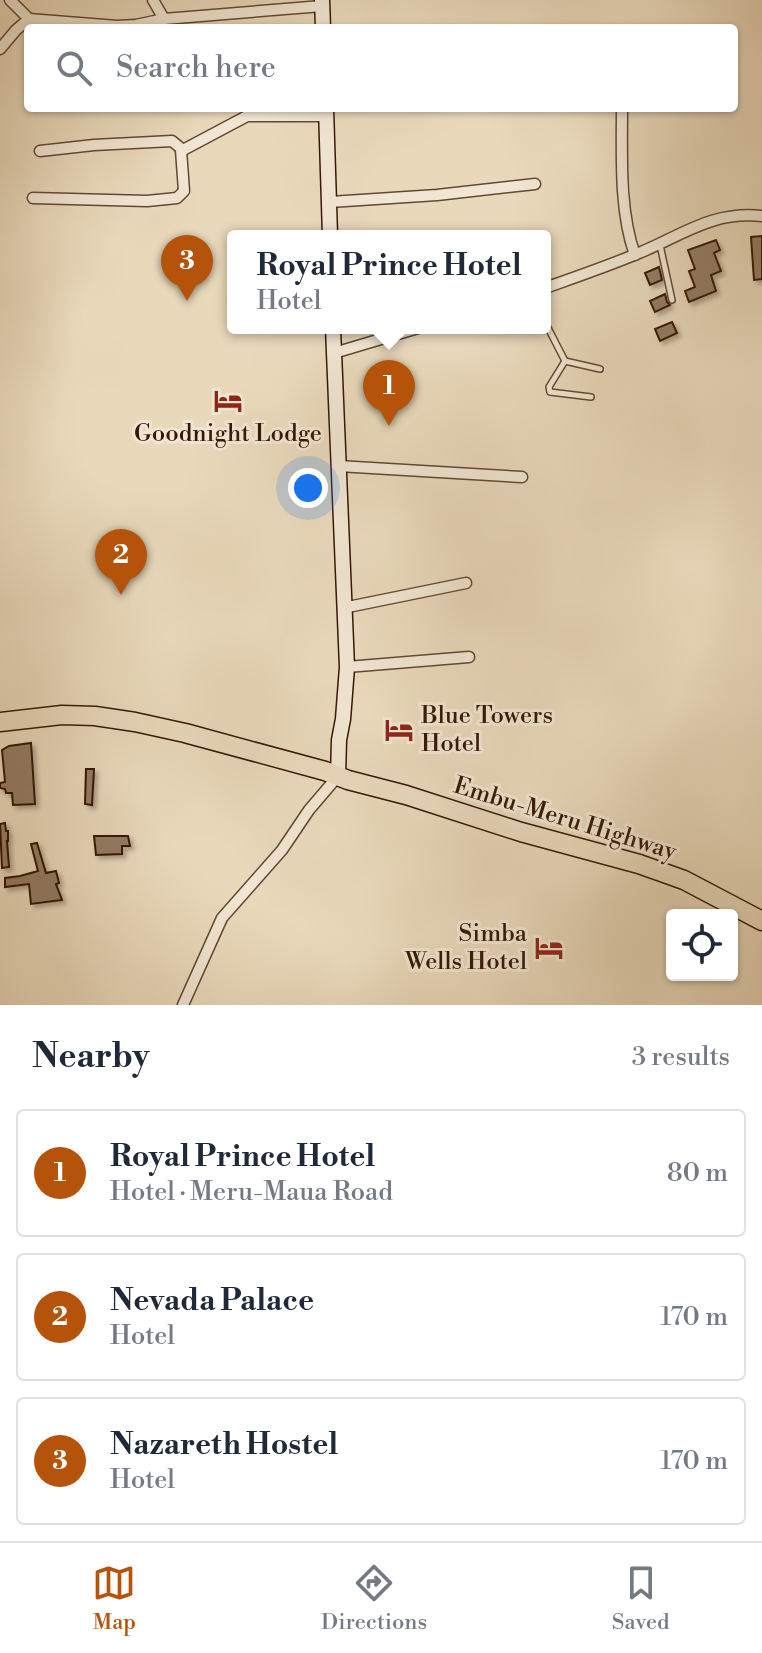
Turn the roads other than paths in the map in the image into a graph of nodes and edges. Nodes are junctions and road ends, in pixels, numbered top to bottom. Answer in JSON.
{"nodes":[{"id":1,"x":10,"y":0,"type":"edge"},
{"id":2,"x":153,"y":0,"type":"edge"},
{"id":3,"x":322,"y":3,"type":"edge"},
{"id":4,"x":29,"y":19,"type":"junction"},
{"id":5,"x":157,"y":23,"type":"edge"},
{"id":6,"x":92,"y":24,"type":"edge"},
{"id":7,"x":323,"y":24,"type":"edge"},
{"id":8,"x":0,"y":49,"type":"edge"},
{"id":9,"x":326,"y":112,"type":"edge"},
{"id":10,"x":622,"y":112,"type":"edge"},
{"id":11,"x":181,"y":150,"type":"junction"},
{"id":12,"x":40,"y":151,"type":"dead end"},
{"id":13,"x":535,"y":184,"type":"dead end"},
{"id":14,"x":33,"y":198,"type":"dead end"},
{"id":15,"x":330,"y":202,"type":"junction"},
{"id":16,"x":762,"y":216,"type":"edge"},
{"id":17,"x":330,"y":230,"type":"edge"},
{"id":18,"x":659,"y":244,"type":"junction"},
{"id":19,"x":635,"y":255,"type":"junction"},
{"id":20,"x":551,"y":286,"type":"edge"},
{"id":21,"x":672,"y":300,"type":"dead end"},
{"id":22,"x":333,"y":334,"type":"edge"},
{"id":23,"x":398,"y":334,"type":"edge"},
{"id":24,"x":551,"y":334,"type":"edge"},
{"id":25,"x":334,"y":353,"type":"junction"},
{"id":26,"x":565,"y":361,"type":"junction"},
{"id":27,"x":600,"y":369,"type":"dead end"},
{"id":28,"x":591,"y":397,"type":"dead end"},
{"id":29,"x":338,"y":466,"type":"junction"},
{"id":30,"x":522,"y":477,"type":"dead end"},
{"id":31,"x":466,"y":583,"type":"dead end"},
{"id":32,"x":343,"y":608,"type":"junction"},
{"id":33,"x":469,"y":657,"type":"dead end"},
{"id":34,"x":347,"y":667,"type":"junction"},
{"id":35,"x":0,"y":722,"type":"edge"},
{"id":36,"x":337,"y":776,"type":"junction"},
{"id":37,"x":762,"y":921,"type":"edge"},
{"id":38,"x":183,"y":1005,"type":"edge"}],
"edges":[{"from":1,"to":4,"type":"street"},
{"from":2,"to":5,"type":"street"},
{"from":3,"to":5,"type":"street"},
{"from":3,"to":7,"type":"main road"},
{"from":4,"to":6,"type":"street"},
{"from":4,"to":8,"type":"street"},
{"from":9,"to":11,"type":"street"},
{"from":9,"to":15,"type":"main road"},
{"from":10,"to":19,"type":"street"},
{"from":11,"to":12,"type":"street"},
{"from":11,"to":14,"type":"street"},
{"from":13,"to":15,"type":"street"},
{"from":15,"to":17,"type":"main road"},
{"from":16,"to":18,"type":"street"},
{"from":18,"to":19,"type":"street"},
{"from":18,"to":21,"type":"lane"},
{"from":19,"to":20,"type":"street"},
{"from":22,"to":25,"type":"main road"},
{"from":23,"to":25,"type":"street"},
{"from":24,"to":26,"type":"lane"},
{"from":25,"to":29,"type":"main road"},
{"from":26,"to":27,"type":"lane"},
{"from":26,"to":28,"type":"lane"},
{"from":29,"to":30,"type":"street"},
{"from":29,"to":32,"type":"main road"},
{"from":31,"to":32,"type":"street"},
{"from":32,"to":34,"type":"main road"},
{"from":33,"to":34,"type":"street"},
{"from":34,"to":36,"type":"main road"},
{"from":35,"to":36,"type":"highway","name":"Embu-Meru Highway"},
{"from":36,"to":37,"type":"highway","name":"Embu-Meru Highway"},
{"from":36,"to":38,"type":"street"}]}
